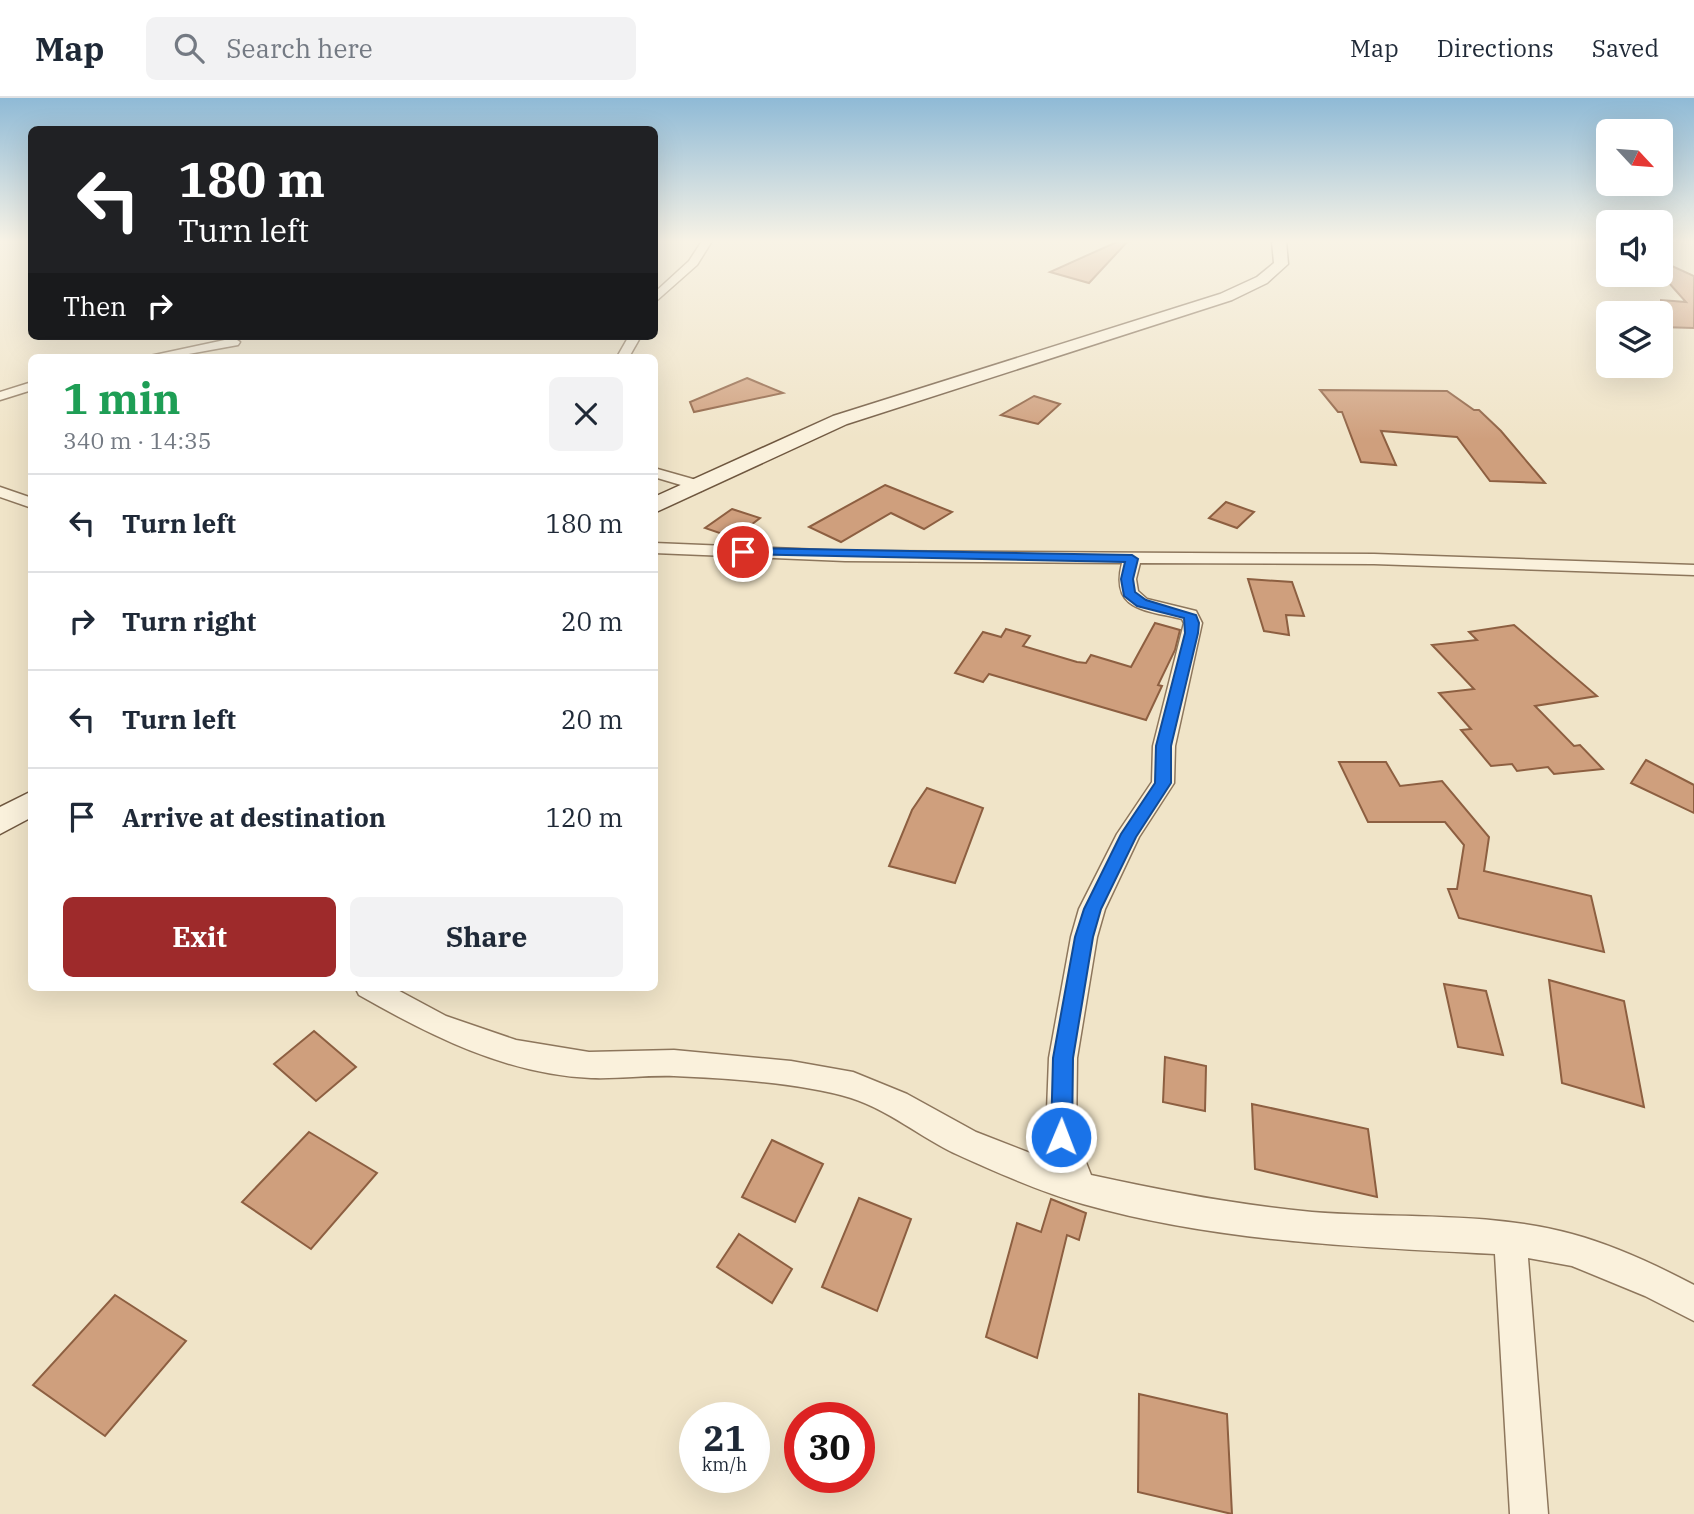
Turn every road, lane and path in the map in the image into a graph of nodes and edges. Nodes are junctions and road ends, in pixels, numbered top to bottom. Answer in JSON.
{"nodes":[{"id":1,"x":1194,"y":307,"type":"edge"},
{"id":2,"x":234,"y":342,"type":"dead end"},
{"id":3,"x":168,"y":354,"type":"edge"},
{"id":4,"x":28,"y":387,"type":"edge"},
{"id":5,"x":0,"y":396,"type":"edge"},
{"id":6,"x":658,"y":473,"type":"edge"},
{"id":7,"x":701,"y":486,"type":"junction"},
{"id":8,"x":0,"y":492,"type":"edge"},
{"id":9,"x":28,"y":502,"type":"edge"},
{"id":10,"x":658,"y":504,"type":"edge"},
{"id":11,"x":658,"y":548,"type":"edge"},
{"id":12,"x":1132,"y":559,"type":"junction"},
{"id":13,"x":1694,"y":570,"type":"edge"},
{"id":14,"x":28,"y":804,"type":"edge"},
{"id":15,"x":0,"y":822,"type":"edge"},
{"id":16,"x":376,"y":991,"type":"edge"},
{"id":17,"x":1082,"y":1188,"type":"junction"},
{"id":18,"x":1510,"y":1239,"type":"junction"},
{"id":19,"x":1694,"y":1304,"type":"edge"},
{"id":20,"x":1529,"y":1514,"type":"edge"}],
"edges":[{"from":1,"to":7,"type":"main road"},
{"from":2,"to":3,"type":"street"},
{"from":4,"to":5,"type":"street"},
{"from":6,"to":7,"type":"street"},
{"from":7,"to":10,"type":"main road"},
{"from":8,"to":9,"type":"street"},
{"from":11,"to":12,"type":"street"},
{"from":12,"to":13,"type":"street"},
{"from":12,"to":17,"type":"street"},
{"from":14,"to":15,"type":"main road"},
{"from":16,"to":17,"type":"street"},
{"from":17,"to":18,"type":"street"},
{"from":18,"to":19,"type":"street"},
{"from":18,"to":20,"type":"street"}]}
